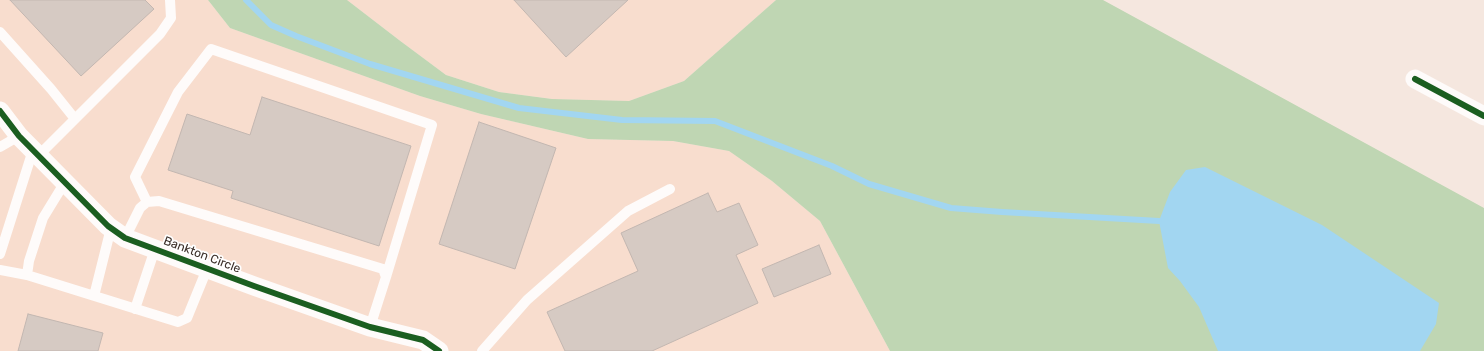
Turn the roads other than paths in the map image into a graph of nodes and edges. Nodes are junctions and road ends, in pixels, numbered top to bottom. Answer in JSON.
{"nodes":[{"id":1,"x":170,"y":0,"type":"edge"},
{"id":2,"x":0,"y":32,"type":"edge"},
{"id":3,"x":1415,"y":79,"type":"dead end"},
{"id":4,"x":0,"y":111,"type":"edge"},
{"id":5,"x":1484,"y":116,"type":"edge"},
{"id":6,"x":75,"y":119,"type":"junction"},
{"id":7,"x":19,"y":136,"type":"junction"},
{"id":8,"x":0,"y":147,"type":"edge"},
{"id":9,"x":36,"y":153,"type":"junction"},
{"id":10,"x":65,"y":182,"type":"junction"},
{"id":11,"x":670,"y":189,"type":"dead end"},
{"id":12,"x":147,"y":202,"type":"junction"},
{"id":13,"x":118,"y":233,"type":"junction"},
{"id":14,"x":155,"y":249,"type":"junction"},
{"id":15,"x":0,"y":254,"type":"edge"},
{"id":16,"x":207,"y":269,"type":"junction"},
{"id":17,"x":0,"y":270,"type":"edge"},
{"id":18,"x":27,"y":275,"type":"junction"},
{"id":19,"x":386,"y":277,"type":"junction"},
{"id":20,"x":94,"y":296,"type":"junction"},
{"id":21,"x":135,"y":309,"type":"junction"},
{"id":22,"x":370,"y":327,"type":"junction"},
{"id":23,"x":439,"y":351,"type":"edge"},
{"id":24,"x":482,"y":351,"type":"edge"}],
"edges":[{"from":1,"to":6,"type":"lane"},
{"from":2,"to":6,"type":"lane"},
{"from":3,"to":5,"type":"street"},
{"from":4,"to":7,"type":"street","name":"Bankton Circle"},
{"from":6,"to":9,"type":"lane"},
{"from":7,"to":8,"type":"lane"},
{"from":7,"to":9,"type":"street","name":"Bankton Circle"},
{"from":9,"to":10,"type":"street","name":"Bankton Circle"},
{"from":9,"to":15,"type":"lane"},
{"from":10,"to":13,"type":"street","name":"Bankton Circle"},
{"from":10,"to":18,"type":"lane"},
{"from":11,"to":24,"type":"lane"},
{"from":12,"to":13,"type":"lane"},
{"from":12,"to":19,"type":"lane"},
{"from":12,"to":19,"type":"lane"},
{"from":13,"to":14,"type":"street","name":"Bankton Circle"},
{"from":13,"to":20,"type":"lane"},
{"from":14,"to":16,"type":"street","name":"Bankton Circle"},
{"from":14,"to":21,"type":"lane"},
{"from":16,"to":21,"type":"lane"},
{"from":16,"to":22,"type":"street","name":"Bankton Circle"},
{"from":17,"to":18,"type":"lane"},
{"from":18,"to":20,"type":"lane"},
{"from":19,"to":22,"type":"lane"},
{"from":20,"to":21,"type":"lane"},
{"from":22,"to":23,"type":"street","name":"Bankton Circle"}]}
